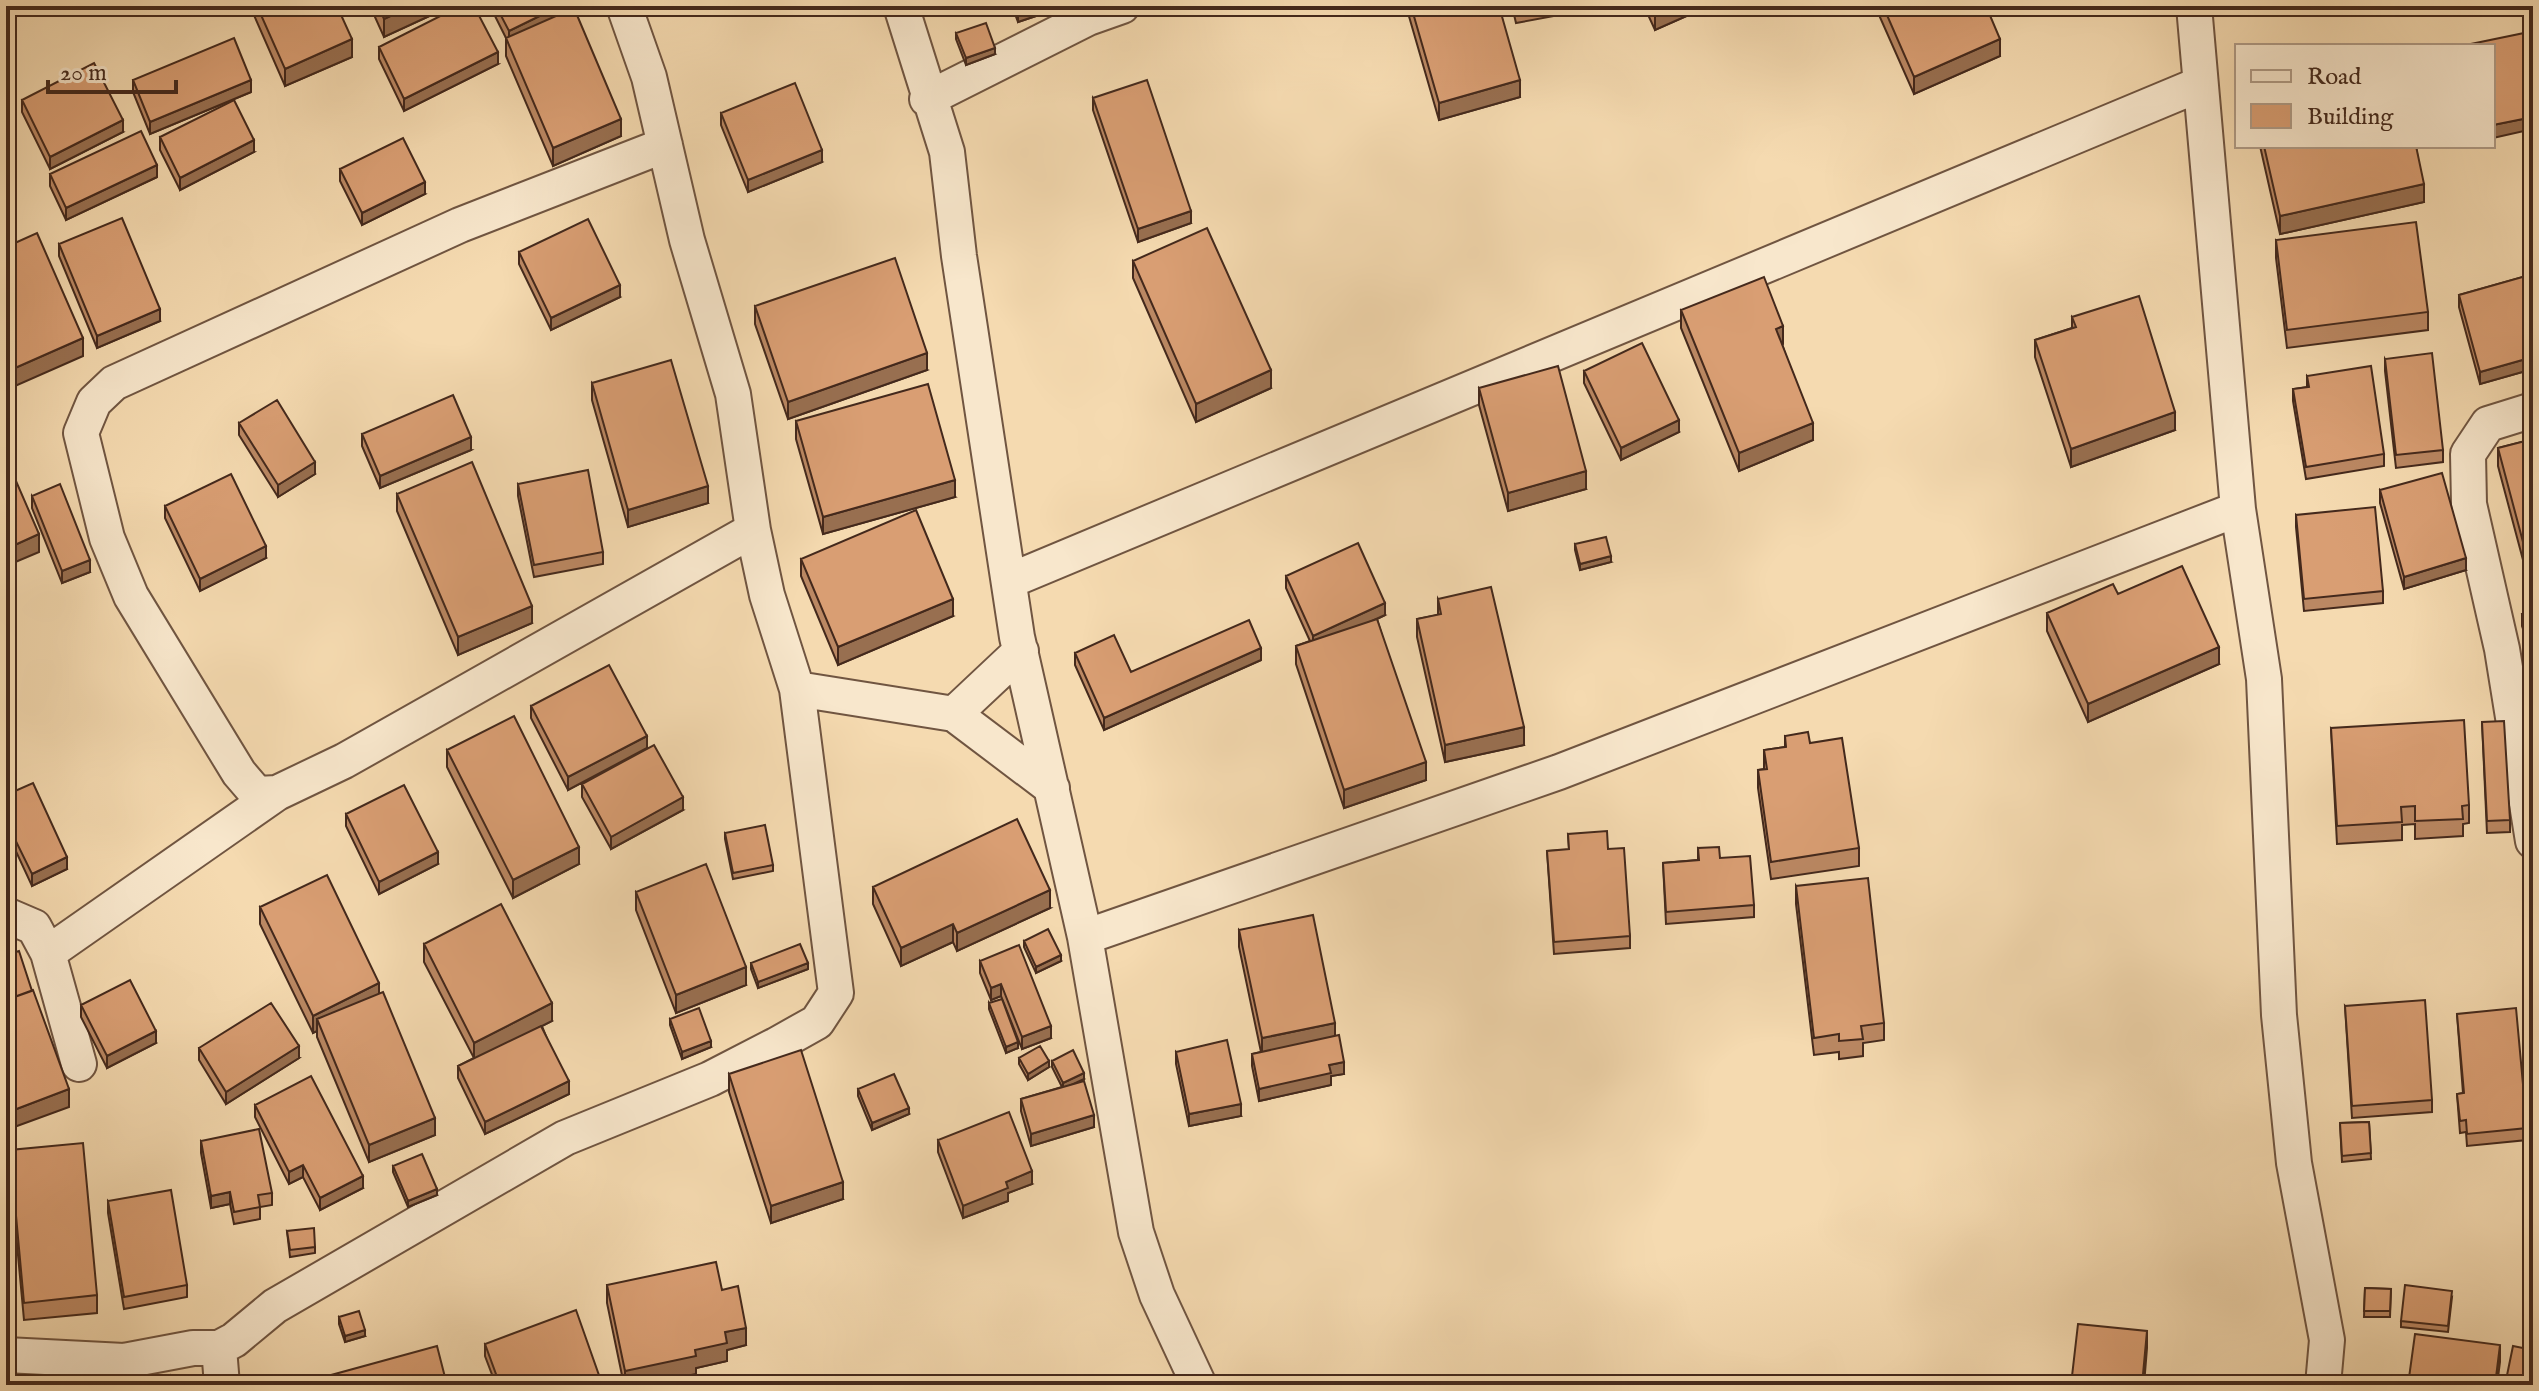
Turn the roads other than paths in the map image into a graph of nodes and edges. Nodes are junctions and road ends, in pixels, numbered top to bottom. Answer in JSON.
{"nodes":[{"id":1,"x":624,"y":6,"type":"edge"},
{"id":2,"x":901,"y":6,"type":"edge"},
{"id":3,"x":1122,"y":6,"type":"edge"},
{"id":4,"x":2194,"y":6,"type":"edge"},
{"id":5,"x":2198,"y":85,"type":"junction"},
{"id":6,"x":927,"y":99,"type":"junction"},
{"id":7,"x":665,"y":145,"type":"junction"},
{"id":8,"x":2533,"y":410,"type":"edge"},
{"id":9,"x":2238,"y":509,"type":"junction"},
{"id":10,"x":753,"y":530,"type":"junction"},
{"id":11,"x":1009,"y":581,"type":"junction"},
{"id":12,"x":1021,"y":651,"type":"junction"},
{"id":13,"x":797,"y":689,"type":"junction"},
{"id":14,"x":954,"y":714,"type":"junction"},
{"id":15,"x":1052,"y":788,"type":"junction"},
{"id":16,"x":277,"y":793,"type":"junction"},
{"id":17,"x":2533,"y":841,"type":"edge"},
{"id":18,"x":6,"y":915,"type":"edge"},
{"id":19,"x":1085,"y":937,"type":"junction"},
{"id":20,"x":48,"y":953,"type":"junction"},
{"id":21,"x":79,"y":1064,"type":"dead end"},
{"id":22,"x":219,"y":1348,"type":"junction"},
{"id":23,"x":6,"y":1355,"type":"edge"},
{"id":24,"x":222,"y":1385,"type":"edge"},
{"id":25,"x":1199,"y":1385,"type":"edge"},
{"id":26,"x":2323,"y":1385,"type":"edge"}],
"edges":[{"from":1,"to":7,"type":"street"},
{"from":2,"to":6,"type":"street"},
{"from":3,"to":6,"type":"street"},
{"from":4,"to":5,"type":"street"},
{"from":5,"to":9,"type":"street"},
{"from":5,"to":11,"type":"street"},
{"from":6,"to":11,"type":"street"},
{"from":7,"to":10,"type":"street"},
{"from":7,"to":16,"type":"street"},
{"from":8,"to":17,"type":"street"},
{"from":9,"to":19,"type":"street"},
{"from":9,"to":26,"type":"street"},
{"from":10,"to":13,"type":"street"},
{"from":10,"to":16,"type":"street"},
{"from":11,"to":12,"type":"street"},
{"from":12,"to":14,"type":"street"},
{"from":12,"to":15,"type":"street"},
{"from":13,"to":14,"type":"street"},
{"from":13,"to":22,"type":"street"},
{"from":14,"to":15,"type":"street"},
{"from":15,"to":19,"type":"street"},
{"from":16,"to":20,"type":"street"},
{"from":18,"to":20,"type":"street"},
{"from":19,"to":25,"type":"street"},
{"from":20,"to":21,"type":"street"},
{"from":22,"to":23,"type":"street"},
{"from":22,"to":24,"type":"street"}]}
